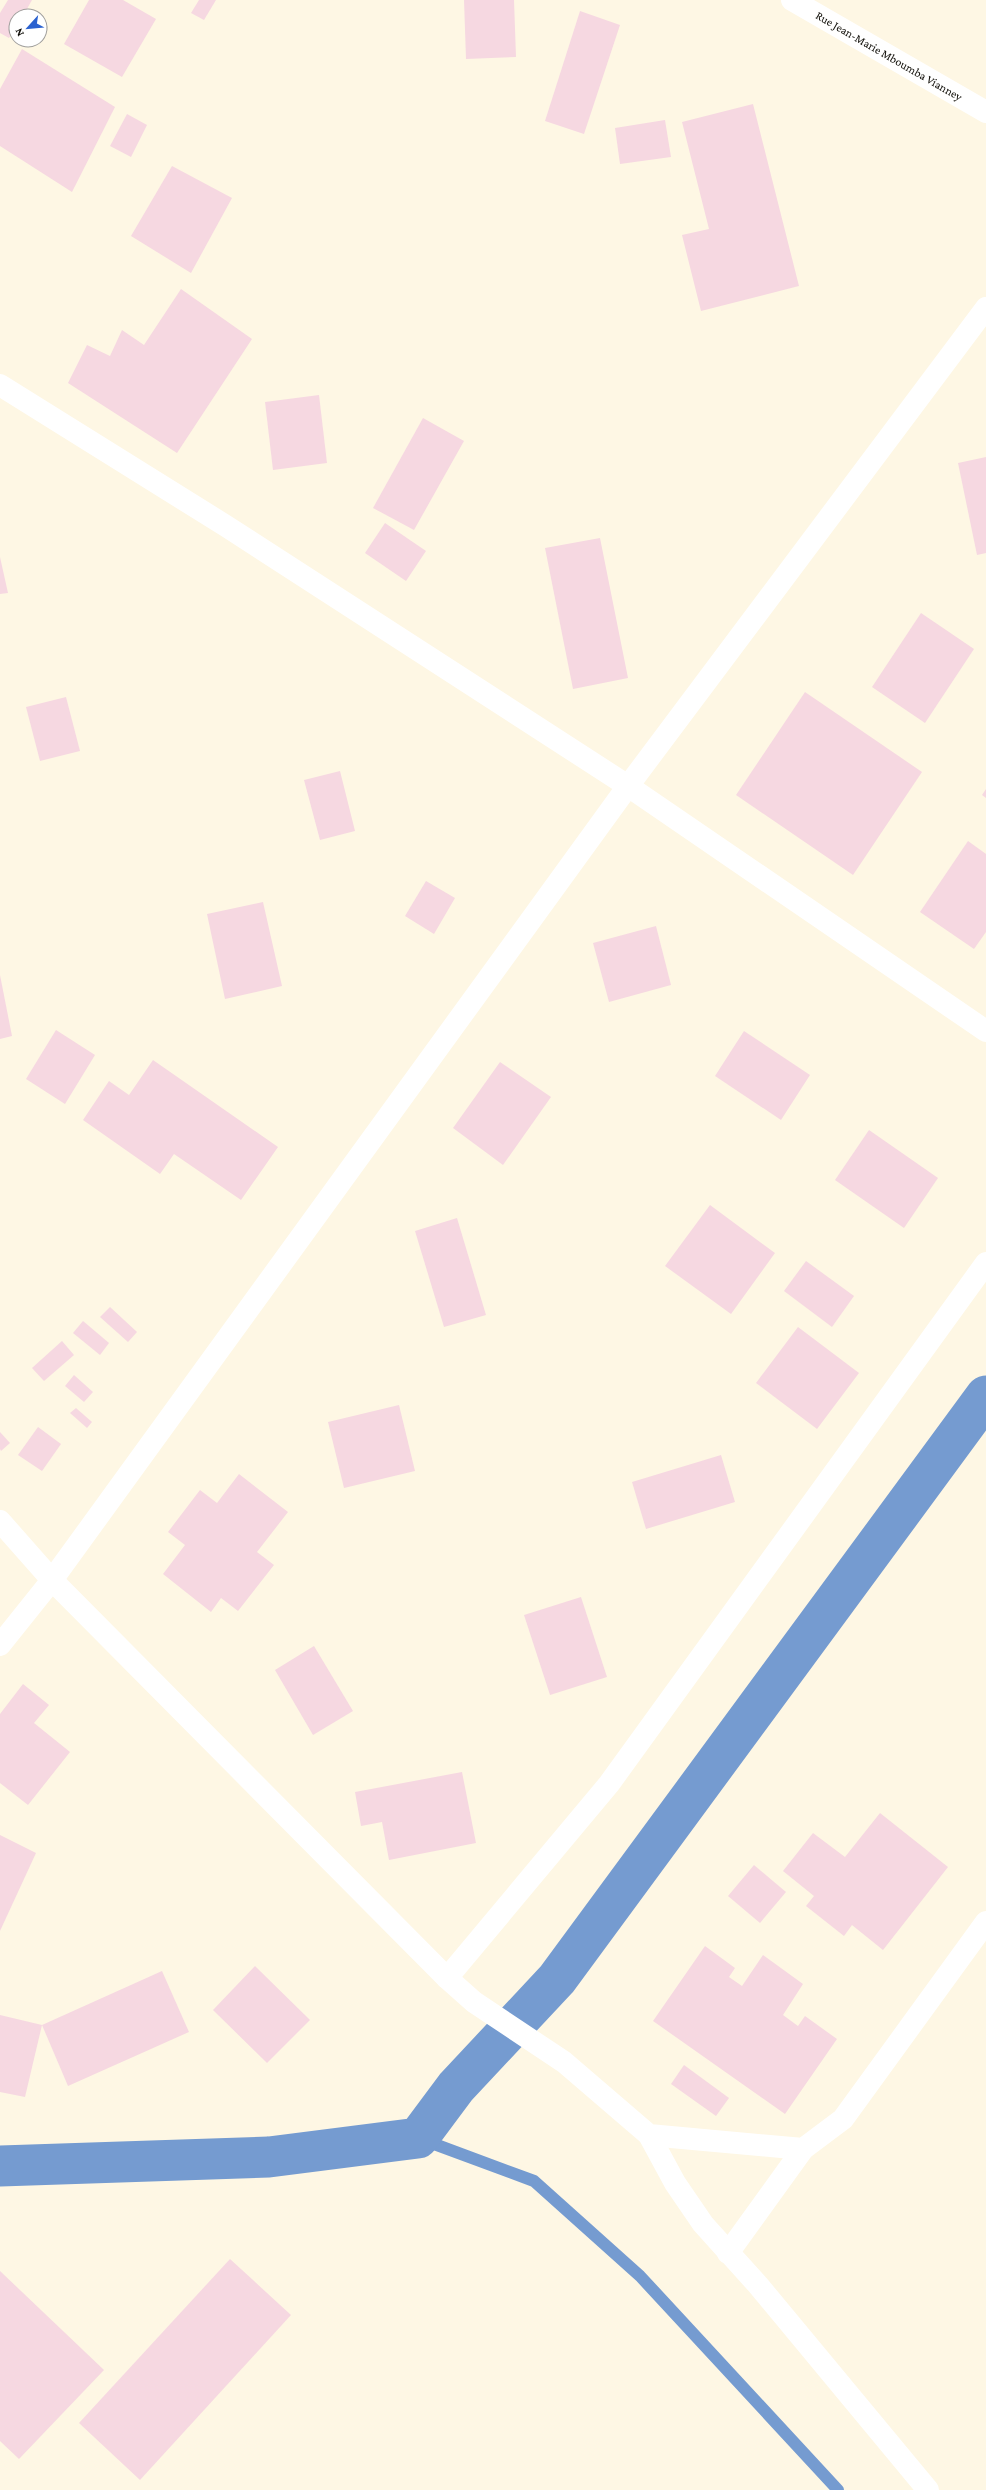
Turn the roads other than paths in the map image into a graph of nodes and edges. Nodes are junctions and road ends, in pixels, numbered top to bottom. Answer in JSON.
{"nodes":[{"id":1,"x":792,"y":0,"type":"edge"},
{"id":2,"x":986,"y":112,"type":"edge"},
{"id":3,"x":986,"y":308,"type":"edge"},
{"id":4,"x":0,"y":384,"type":"edge"},
{"id":5,"x":628,"y":786,"type":"junction"},
{"id":6,"x":986,"y":1032,"type":"edge"},
{"id":7,"x":986,"y":1264,"type":"edge"},
{"id":8,"x":0,"y":1520,"type":"edge"},
{"id":9,"x":52,"y":1580,"type":"junction"},
{"id":10,"x":0,"y":1644,"type":"edge"},
{"id":11,"x":986,"y":1922,"type":"edge"},
{"id":12,"x":447,"y":1978,"type":"junction"},
{"id":13,"x":649,"y":2135,"type":"junction"},
{"id":14,"x":803,"y":2149,"type":"junction"},
{"id":15,"x":728,"y":2253,"type":"junction"},
{"id":16,"x":928,"y":2490,"type":"edge"}],
"edges":[{"from":1,"to":2,"type":"street","name":"Rue Jean-Marie Mboumba Vianney"},
{"from":3,"to":5,"type":"street"},
{"from":4,"to":5,"type":"street"},
{"from":5,"to":6,"type":"street"},
{"from":5,"to":9,"type":"street"},
{"from":7,"to":12,"type":"street"},
{"from":8,"to":9,"type":"street"},
{"from":9,"to":10,"type":"street"},
{"from":9,"to":12,"type":"street"},
{"from":11,"to":14,"type":"street"},
{"from":12,"to":13,"type":"street"},
{"from":13,"to":14,"type":"street"},
{"from":13,"to":15,"type":"street"},
{"from":14,"to":15,"type":"street"},
{"from":15,"to":16,"type":"street"}]}
